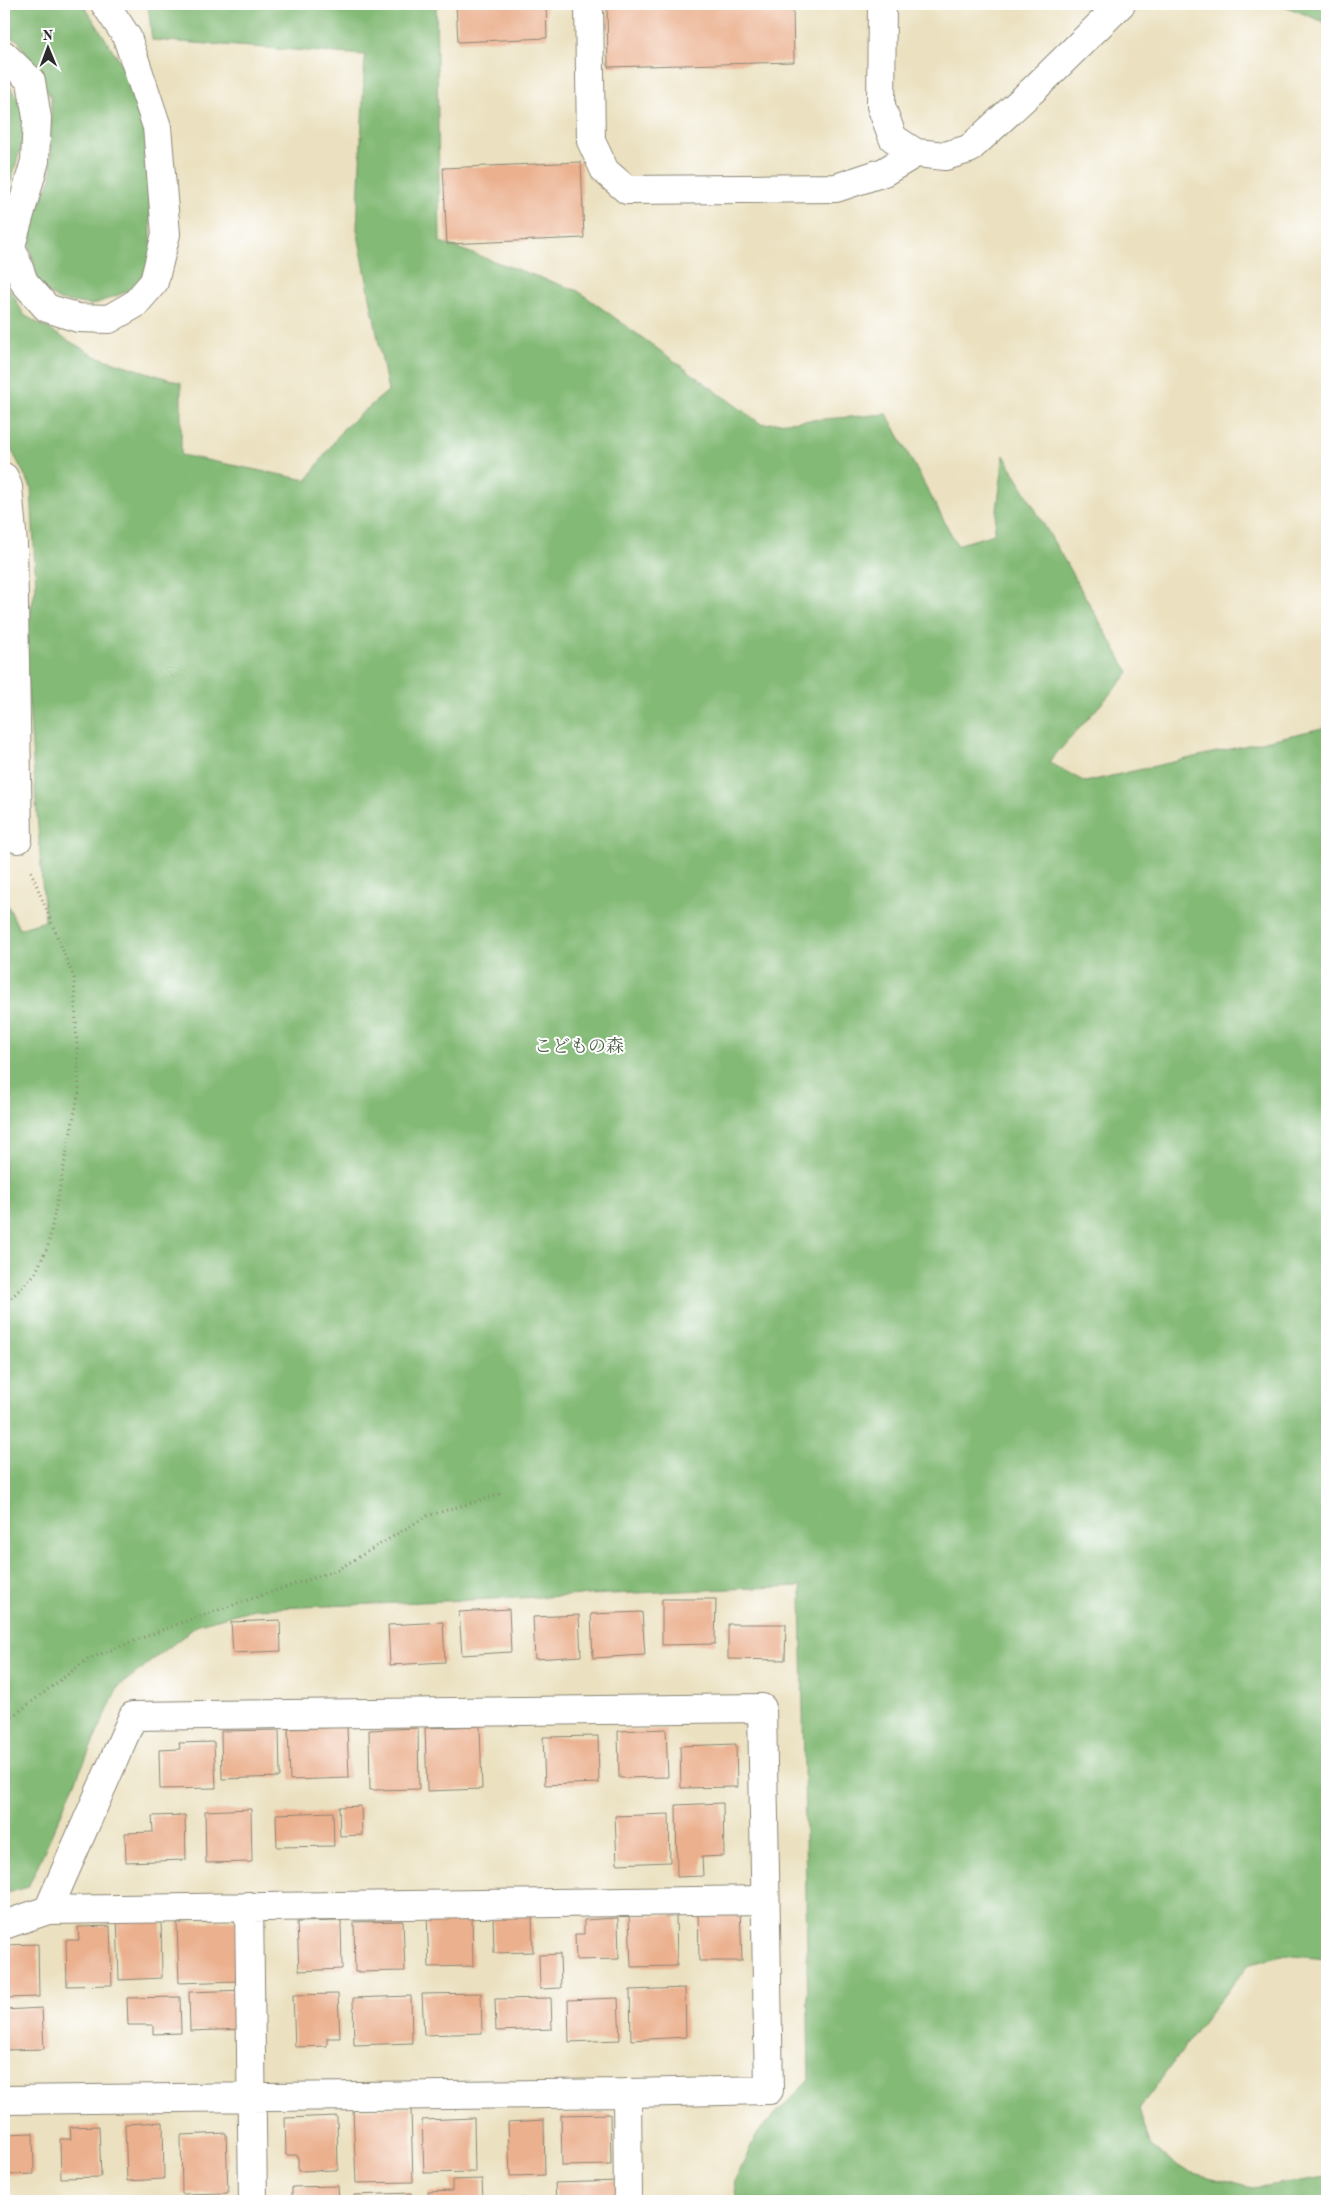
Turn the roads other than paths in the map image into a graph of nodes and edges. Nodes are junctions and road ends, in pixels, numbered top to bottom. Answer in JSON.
{"nodes":[{"id":1,"x":105,"y":4,"type":"edge"},
{"id":2,"x":589,"y":4,"type":"edge"},
{"id":3,"x":882,"y":4,"type":"edge"},
{"id":4,"x":1121,"y":4,"type":"edge"},
{"id":5,"x":4,"y":55,"type":"edge"},
{"id":6,"x":916,"y":152,"type":"junction"},
{"id":7,"x":4,"y":477,"type":"edge"},
{"id":8,"x":18,"y":840,"type":"road end"},
{"id":9,"x":765,"y":1900,"type":"junction"},
{"id":10,"x":248,"y":1906,"type":"junction"},
{"id":11,"x":48,"y":1910,"type":"junction"},
{"id":12,"x":4,"y":1925,"type":"edge"},
{"id":13,"x":627,"y":2093,"type":"junction"},
{"id":14,"x":251,"y":2097,"type":"junction"},
{"id":15,"x":4,"y":2100,"type":"edge"},
{"id":16,"x":253,"y":2201,"type":"edge"},
{"id":17,"x":628,"y":2201,"type":"edge"}],
"edges":[{"from":1,"to":5,"type":"street"},
{"from":2,"to":6,"type":"street"},
{"from":3,"to":6,"type":"street"},
{"from":4,"to":6,"type":"street"},
{"from":7,"to":8,"type":"street"},
{"from":9,"to":10,"type":"street"},
{"from":9,"to":11,"type":"street"},
{"from":9,"to":13,"type":"street"},
{"from":10,"to":11,"type":"street"},
{"from":10,"to":14,"type":"street"},
{"from":11,"to":12,"type":"street"},
{"from":13,"to":14,"type":"street"},
{"from":13,"to":17,"type":"street"},
{"from":14,"to":15,"type":"street"},
{"from":14,"to":16,"type":"street"}]}
